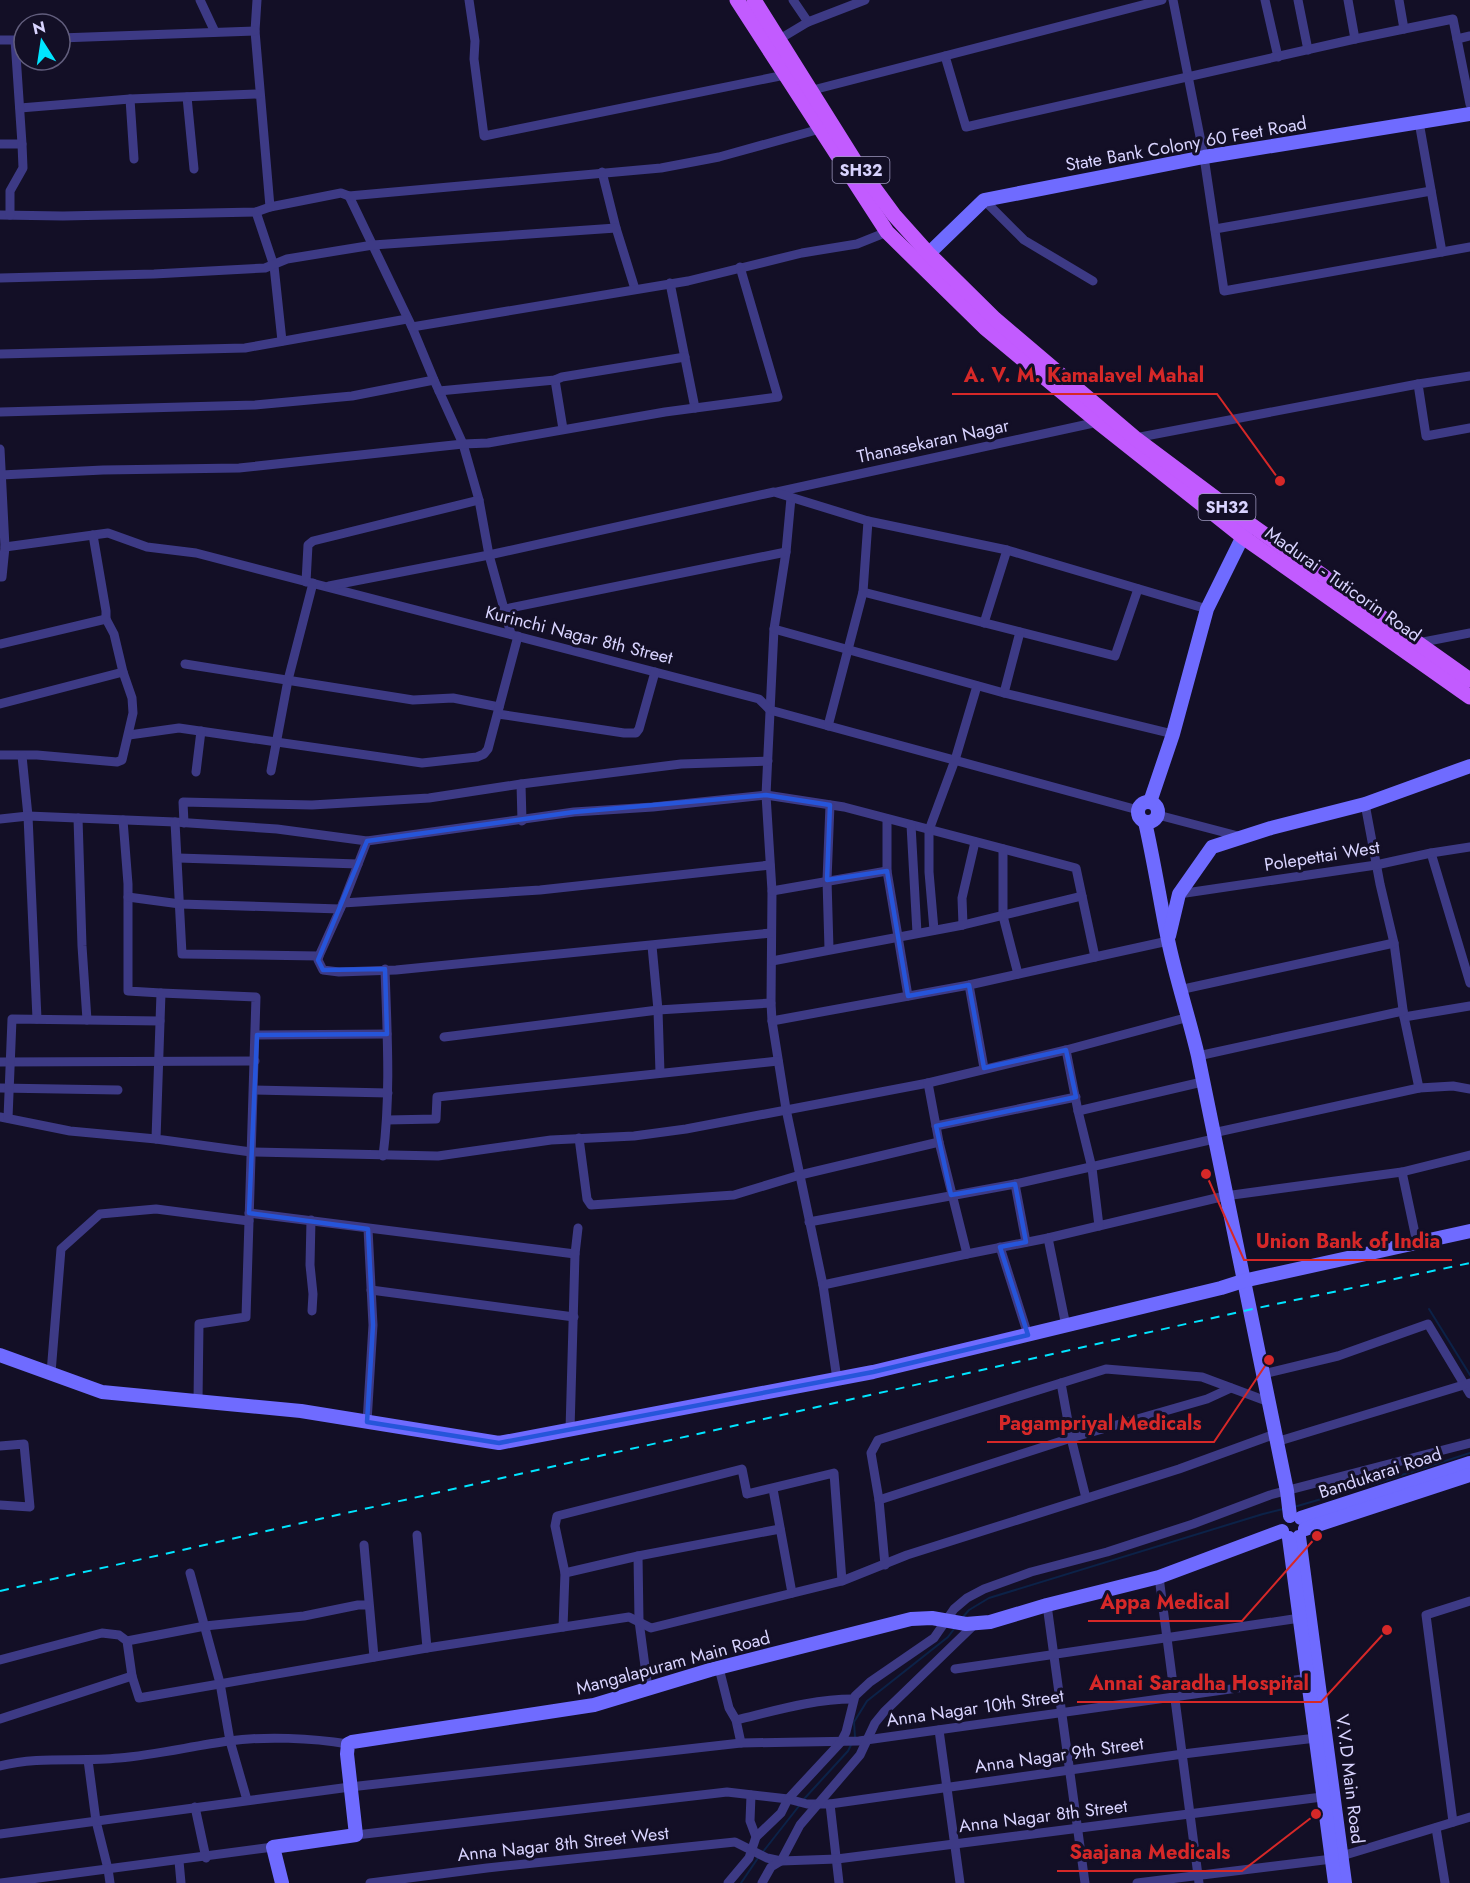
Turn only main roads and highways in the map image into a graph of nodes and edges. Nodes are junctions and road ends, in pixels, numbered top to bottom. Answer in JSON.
{"nodes":[{"id":1,"x":737,"y":0,"type":"edge"},
{"id":2,"x":754,"y":0,"type":"edge"},
{"id":3,"x":924,"y":258,"type":"junction"},
{"id":4,"x":1246,"y":531,"type":"junction"},
{"id":5,"x":1470,"y":680,"type":"edge"},
{"id":6,"x":1470,"y":697,"type":"edge"}],
"edges":[{"from":1,"to":3,"type":"main road","name":"Madurai - Tuticorin Road","number":"SH32"},
{"from":2,"to":3,"type":"main road","name":"Madurai - Tuticorin Road","number":"SH32"},
{"from":3,"to":4,"type":"main road","name":"Madurai - Tuticorin Road","number":"SH32"},
{"from":3,"to":4,"type":"main road","name":"Madurai - Tuticorin Road","number":"SH32"},
{"from":4,"to":5,"type":"main road","name":"Madurai - Tuticorin Road","number":"SH32"},
{"from":4,"to":6,"type":"main road","name":"Madurai - Tuticorin Road","number":"SH32"}]}
